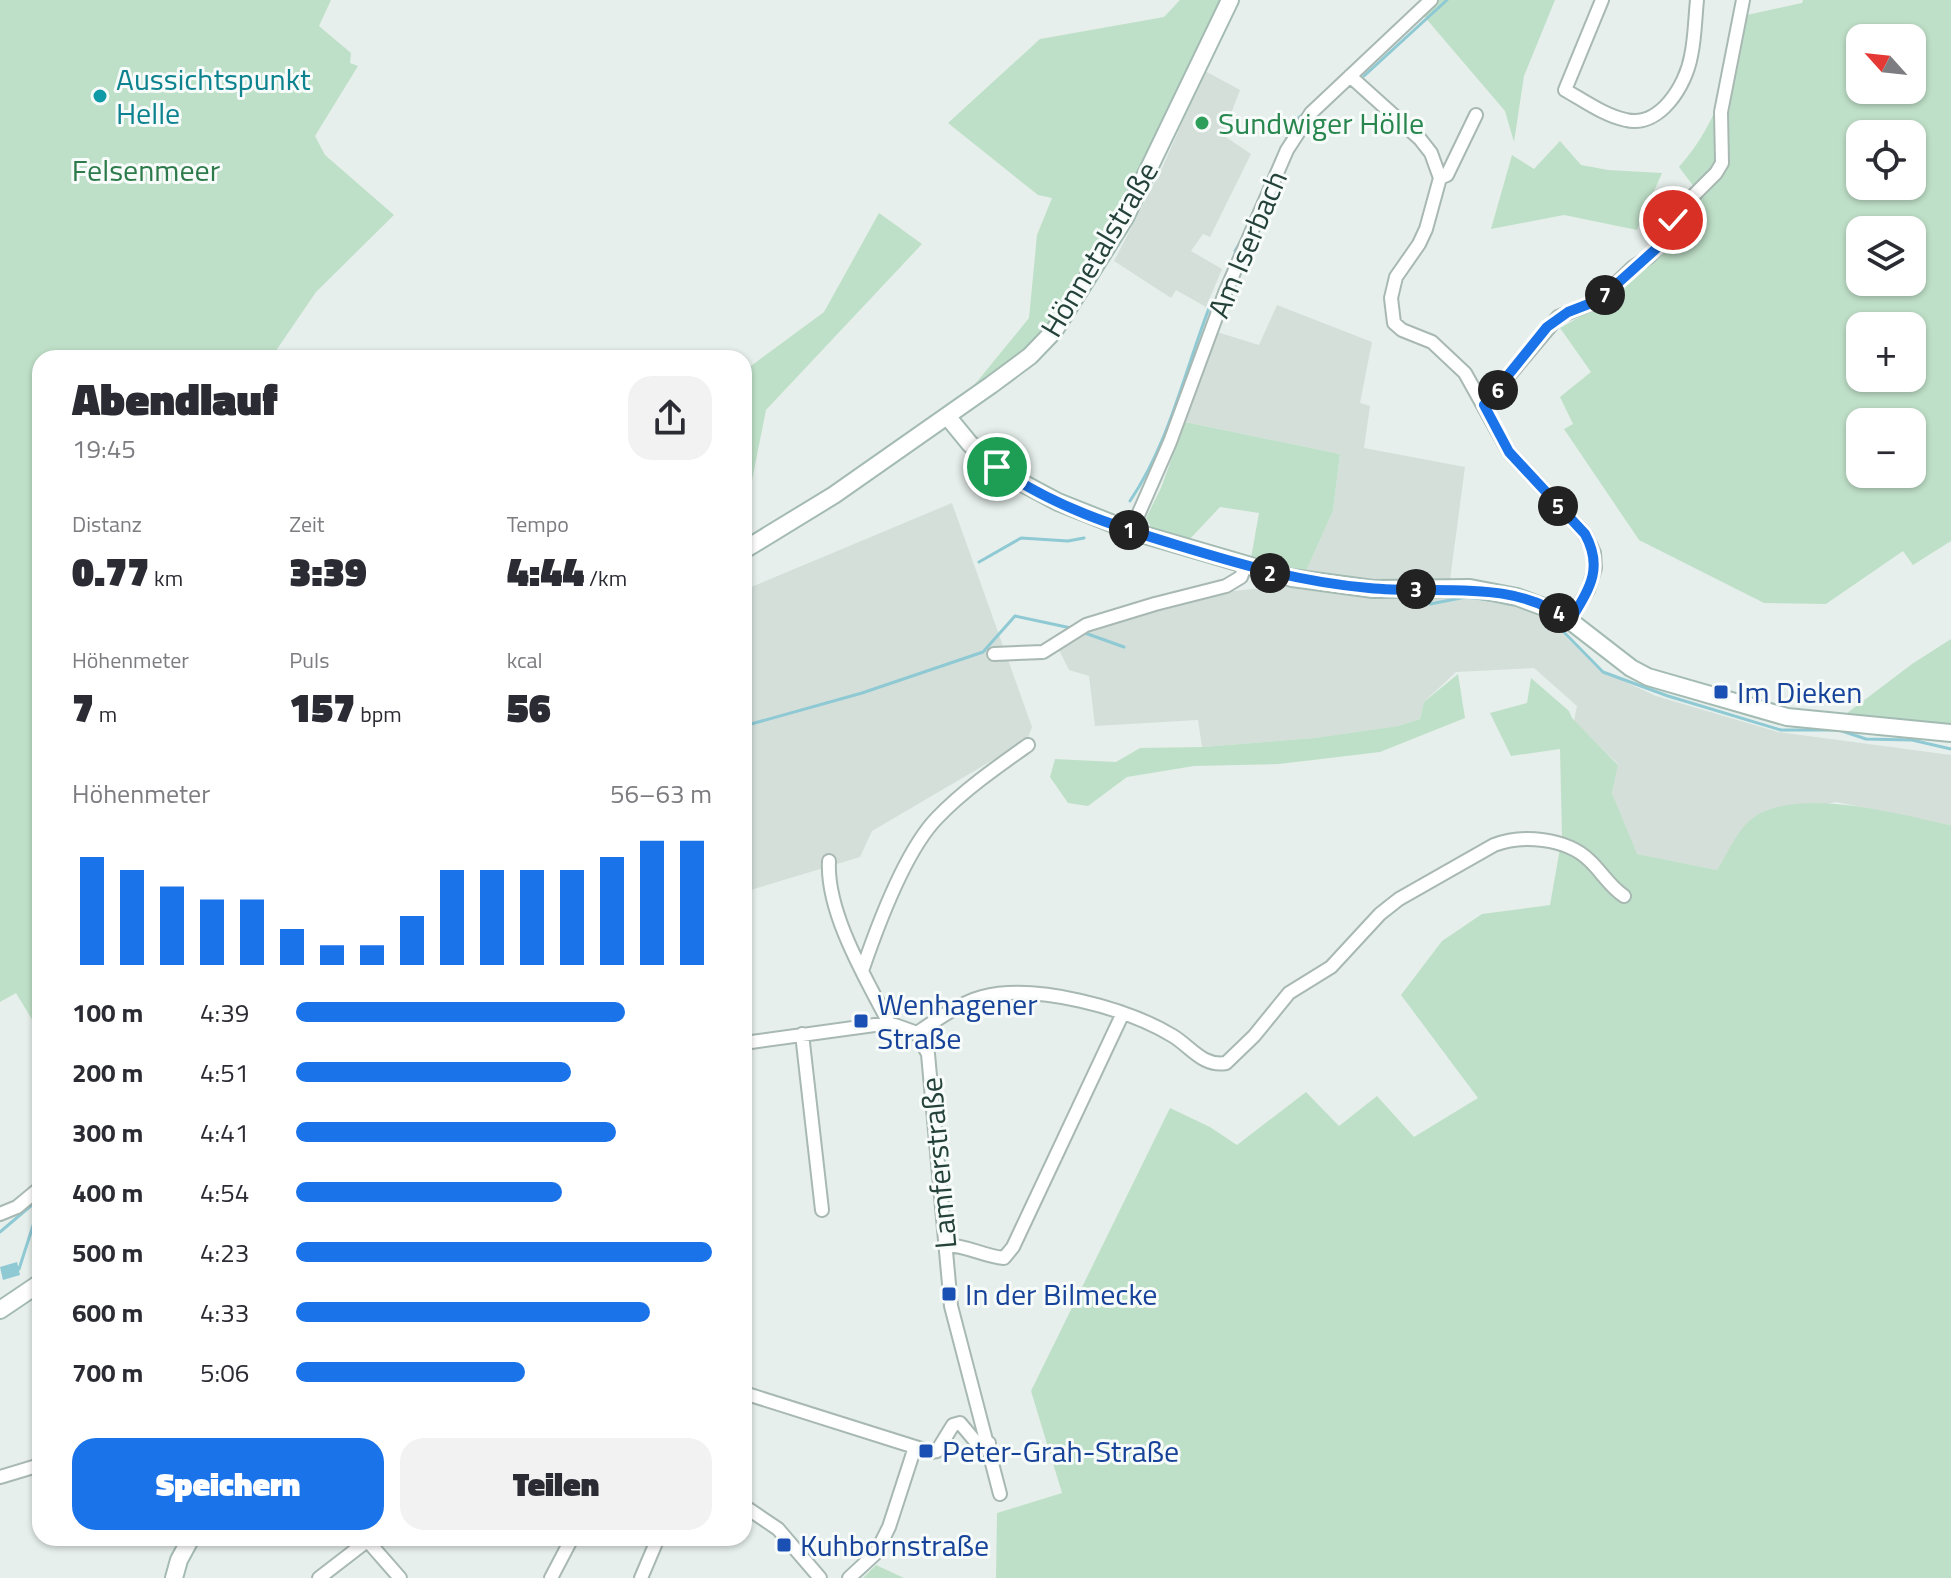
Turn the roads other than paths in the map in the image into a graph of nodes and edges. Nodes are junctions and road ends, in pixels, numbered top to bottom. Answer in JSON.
{"nodes":[{"id":1,"x":1230,"y":0,"type":"edge"},
{"id":2,"x":1431,"y":0,"type":"edge"},
{"id":3,"x":1602,"y":0,"type":"edge"},
{"id":4,"x":1697,"y":0,"type":"edge"},
{"id":5,"x":1743,"y":0,"type":"edge"},
{"id":6,"x":1350,"y":76,"type":"junction"},
{"id":7,"x":1476,"y":115,"type":"dead end"},
{"id":8,"x":1440,"y":178,"type":"junction"},
{"id":9,"x":1484,"y":405,"type":"junction"},
{"id":10,"x":947,"y":416,"type":"junction"},
{"id":11,"x":1131,"y":531,"type":"junction"},
{"id":12,"x":752,"y":545,"type":"edge"},
{"id":13,"x":1245,"y":566,"type":"junction"},
{"id":14,"x":1570,"y":621,"type":"junction"},
{"id":15,"x":994,"y":654,"type":"dead end"},
{"id":16,"x":1951,"y":733,"type":"edge"},
{"id":17,"x":1028,"y":745,"type":"dead end"},
{"id":18,"x":829,"y":861,"type":"dead end"},
{"id":19,"x":1624,"y":896,"type":"dead end"},
{"id":20,"x":862,"y":971,"type":"junction"},
{"id":21,"x":1123,"y":1013,"type":"junction"},
{"id":22,"x":889,"y":1023,"type":"junction"},
{"id":23,"x":917,"y":1033,"type":"junction"},
{"id":24,"x":802,"y":1034,"type":"junction"},
{"id":25,"x":752,"y":1042,"type":"edge"},
{"id":26,"x":32,"y":1195,"type":"edge"},
{"id":27,"x":822,"y":1210,"type":"dead end"},
{"id":28,"x":0,"y":1214,"type":"edge"},
{"id":29,"x":945,"y":1245,"type":"junction"},
{"id":30,"x":32,"y":1288,"type":"edge"},
{"id":31,"x":0,"y":1310,"type":"edge"},
{"id":32,"x":752,"y":1396,"type":"edge"},
{"id":33,"x":989,"y":1443,"type":"junction"},
{"id":34,"x":915,"y":1447,"type":"junction"},
{"id":35,"x":32,"y":1467,"type":"edge"},
{"id":36,"x":0,"y":1477,"type":"edge"},
{"id":37,"x":1000,"y":1494,"type":"dead end"},
{"id":38,"x":752,"y":1511,"type":"edge"},
{"id":39,"x":187,"y":1546,"type":"edge"},
{"id":40,"x":359,"y":1546,"type":"edge"},
{"id":41,"x":371,"y":1546,"type":"edge"},
{"id":42,"x":568,"y":1546,"type":"edge"},
{"id":43,"x":655,"y":1546,"type":"edge"},
{"id":44,"x":174,"y":1578,"type":"edge"},
{"id":45,"x":319,"y":1578,"type":"edge"},
{"id":46,"x":400,"y":1578,"type":"edge"},
{"id":47,"x":551,"y":1578,"type":"edge"},
{"id":48,"x":641,"y":1578,"type":"edge"},
{"id":49,"x":820,"y":1578,"type":"edge"},
{"id":50,"x":849,"y":1578,"type":"edge"}],
"edges":[{"from":1,"to":10,"type":"street","name":"Hönnetalstraße"},
{"from":2,"to":6,"type":"street","name":"Am Iserbach"},
{"from":3,"to":4,"type":"street"},
{"from":5,"to":9,"type":"street"},
{"from":6,"to":8,"type":"street"},
{"from":6,"to":11,"type":"street","name":"Am Iserbach"},
{"from":7,"to":8,"type":"street"},
{"from":8,"to":9,"type":"street"},
{"from":9,"to":14,"type":"street"},
{"from":10,"to":11,"type":"street"},
{"from":10,"to":12,"type":"street","name":"Hönnetalstraße"},
{"from":11,"to":13,"type":"street"},
{"from":13,"to":14,"type":"street"},
{"from":13,"to":15,"type":"street"},
{"from":14,"to":16,"type":"street"},
{"from":17,"to":20,"type":"street"},
{"from":18,"to":20,"type":"street"},
{"from":19,"to":21,"type":"street"},
{"from":20,"to":22,"type":"street"},
{"from":21,"to":23,"type":"street"},
{"from":21,"to":29,"type":"street"},
{"from":22,"to":23,"type":"street"},
{"from":22,"to":24,"type":"street"},
{"from":23,"to":29,"type":"street","name":"Lamferstraße"},
{"from":24,"to":25,"type":"street"},
{"from":24,"to":27,"type":"street"},
{"from":26,"to":28,"type":"street"},
{"from":29,"to":33,"type":"street","name":"Lamferstraße"},
{"from":30,"to":31,"type":"street"},
{"from":32,"to":34,"type":"street"},
{"from":33,"to":34,"type":"street"},
{"from":33,"to":37,"type":"street","name":"Lamferstraße"},
{"from":34,"to":50,"type":"street"},
{"from":35,"to":36,"type":"street"},
{"from":38,"to":49,"type":"street"},
{"from":39,"to":44,"type":"street"},
{"from":40,"to":45,"type":"street"},
{"from":41,"to":46,"type":"street"},
{"from":42,"to":47,"type":"street"},
{"from":43,"to":48,"type":"street"}]}
